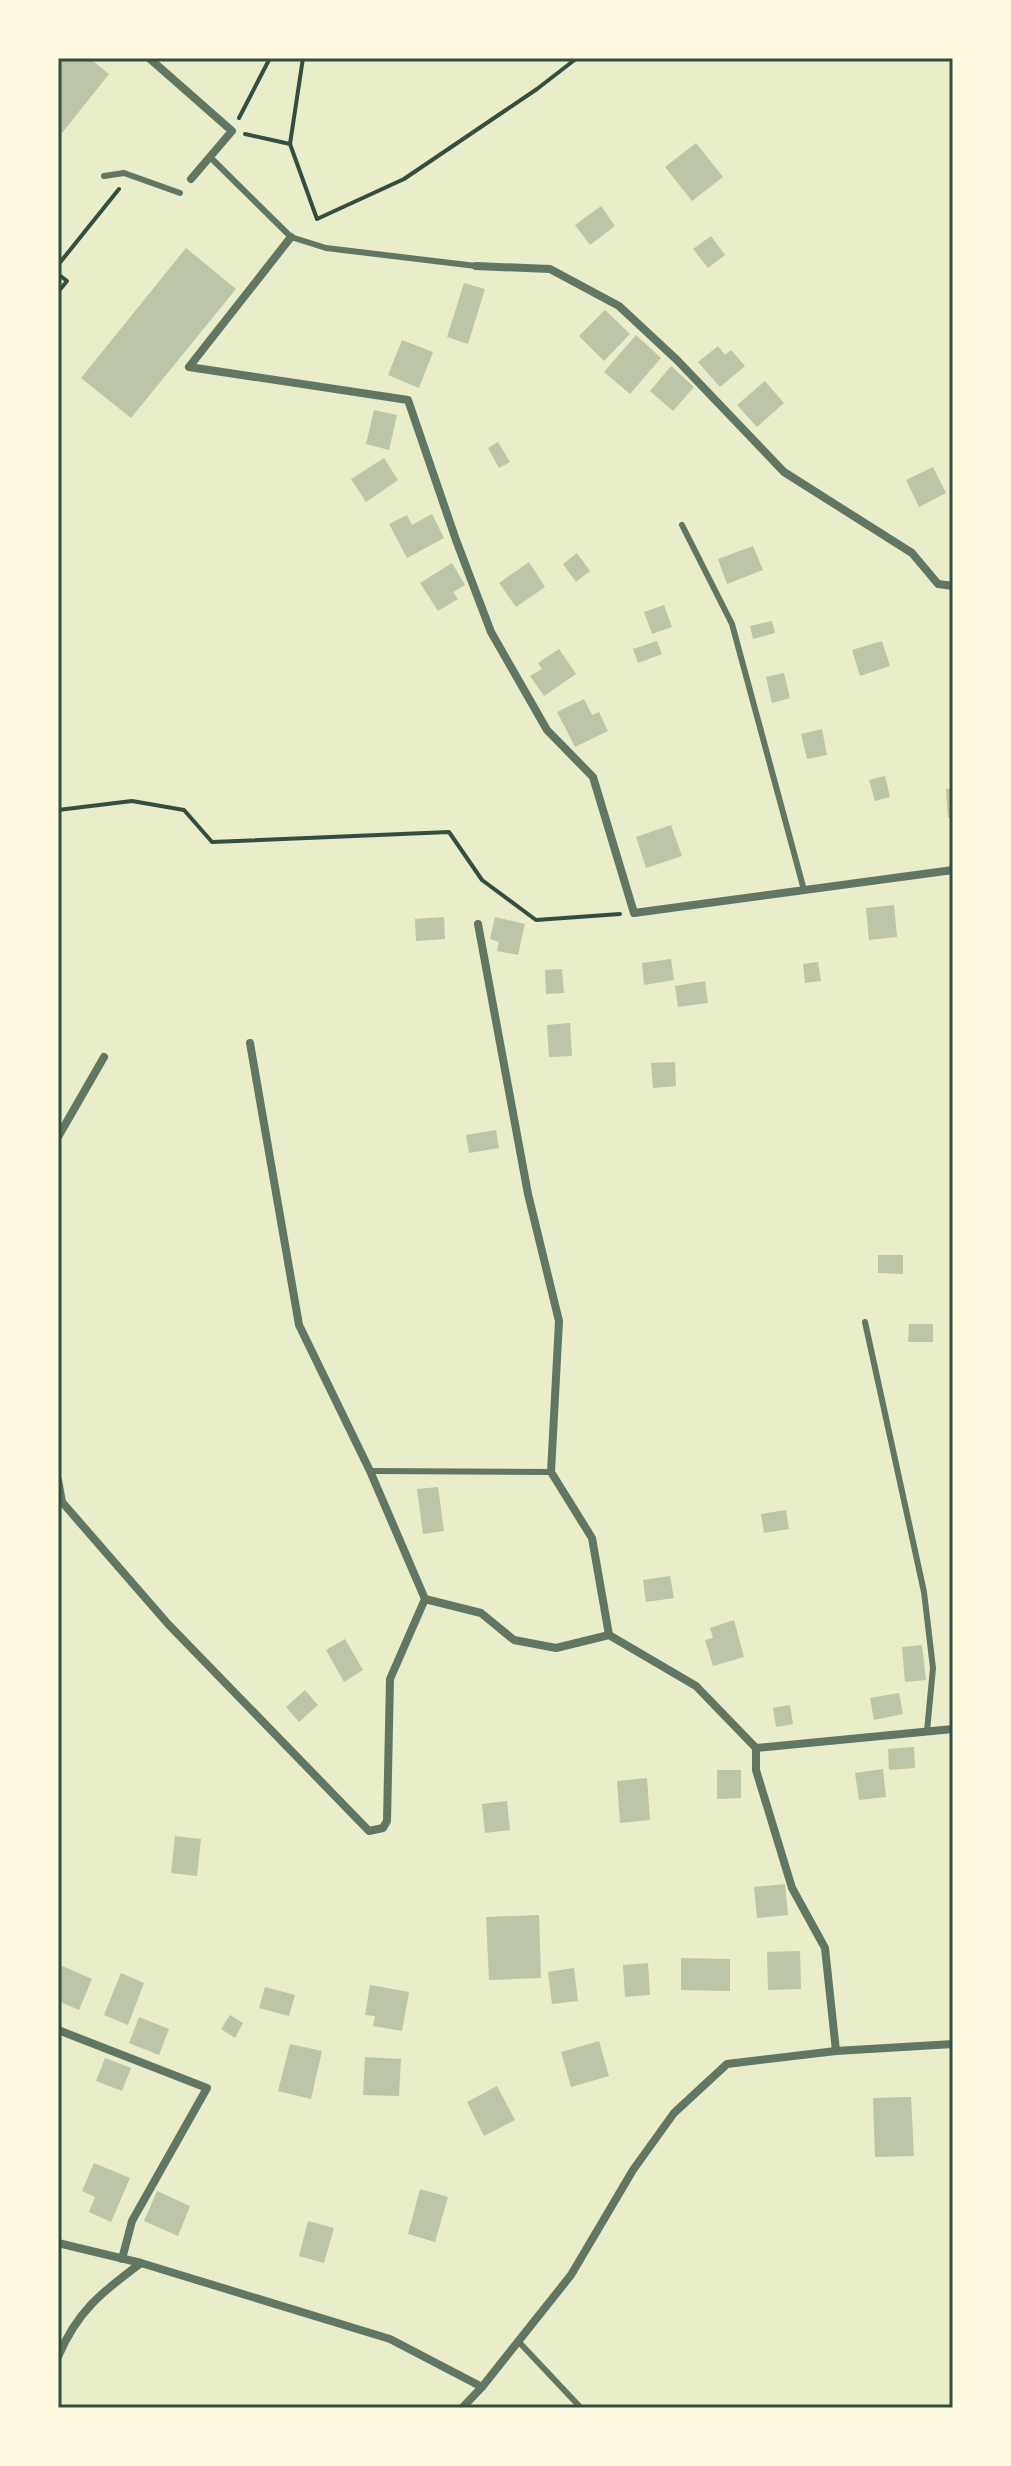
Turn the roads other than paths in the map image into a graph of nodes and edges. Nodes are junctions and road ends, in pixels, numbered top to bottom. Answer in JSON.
{"nodes":[{"id":1,"x":149,"y":58,"type":"edge"},
{"id":2,"x":210,"y":157,"type":"junction"},
{"id":3,"x":104,"y":176,"type":"dead end"},
{"id":4,"x":191,"y":179,"type":"dead end"},
{"id":5,"x":180,"y":193,"type":"dead end"},
{"id":6,"x":291,"y":237,"type":"junction"},
{"id":7,"x":476,"y":266,"type":"joint"},
{"id":8,"x":682,"y":525,"type":"dead end"},
{"id":9,"x":953,"y":586,"type":"edge"},
{"id":10,"x":953,"y":870,"type":"edge"},
{"id":11,"x":804,"y":890,"type":"junction"},
{"id":12,"x":478,"y":924,"type":"dead end"},
{"id":13,"x":250,"y":1043,"type":"dead end"},
{"id":14,"x":104,"y":1057,"type":"dead end"},
{"id":15,"x":58,"y":1137,"type":"edge"},
{"id":16,"x":865,"y":1322,"type":"dead end"},
{"id":17,"x":370,"y":1471,"type":"junction"},
{"id":18,"x":551,"y":1472,"type":"junction"},
{"id":19,"x":58,"y":1480,"type":"edge"},
{"id":20,"x":425,"y":1599,"type":"junction"},
{"id":21,"x":609,"y":1635,"type":"junction"},
{"id":22,"x":953,"y":1729,"type":"edge"},
{"id":23,"x":927,"y":1731,"type":"junction"},
{"id":24,"x":756,"y":1748,"type":"junction"},
{"id":25,"x":58,"y":2030,"type":"edge"},
{"id":26,"x":953,"y":2044,"type":"edge"},
{"id":27,"x":836,"y":2051,"type":"junction"},
{"id":28,"x":58,"y":2243,"type":"edge"},
{"id":29,"x":122,"y":2259,"type":"junction"},
{"id":30,"x":141,"y":2263,"type":"junction"},
{"id":31,"x":518,"y":2341,"type":"junction"},
{"id":32,"x":58,"y":2357,"type":"edge"},
{"id":33,"x":482,"y":2387,"type":"junction"},
{"id":34,"x":462,"y":2408,"type":"edge"},
{"id":35,"x":581,"y":2408,"type":"edge"}],
"edges":[{"from":1,"to":2,"type":"street"},
{"from":2,"to":4,"type":"street"},
{"from":2,"to":6,"type":"lane"},
{"from":3,"to":5,"type":"lane"},
{"from":6,"to":7,"type":"lane"},
{"from":6,"to":11,"type":"street"},
{"from":7,"to":9,"type":"street"},
{"from":8,"to":11,"type":"lane"},
{"from":10,"to":11,"type":"street"},
{"from":12,"to":18,"type":"street"},
{"from":13,"to":17,"type":"street"},
{"from":14,"to":15,"type":"street"},
{"from":16,"to":23,"type":"lane"},
{"from":17,"to":18,"type":"lane"},
{"from":17,"to":20,"type":"street"},
{"from":18,"to":21,"type":"street"},
{"from":19,"to":20,"type":"street"},
{"from":20,"to":21,"type":"street"},
{"from":21,"to":24,"type":"street"},
{"from":22,"to":23,"type":"street"},
{"from":23,"to":24,"type":"street"},
{"from":24,"to":27,"type":"street"},
{"from":25,"to":29,"type":"street"},
{"from":26,"to":27,"type":"street"},
{"from":27,"to":31,"type":"street"},
{"from":28,"to":29,"type":"street"},
{"from":29,"to":30,"type":"street"},
{"from":30,"to":32,"type":"street"},
{"from":30,"to":33,"type":"street"},
{"from":31,"to":33,"type":"street"},
{"from":31,"to":35,"type":"lane"},
{"from":33,"to":34,"type":"street"}]}
